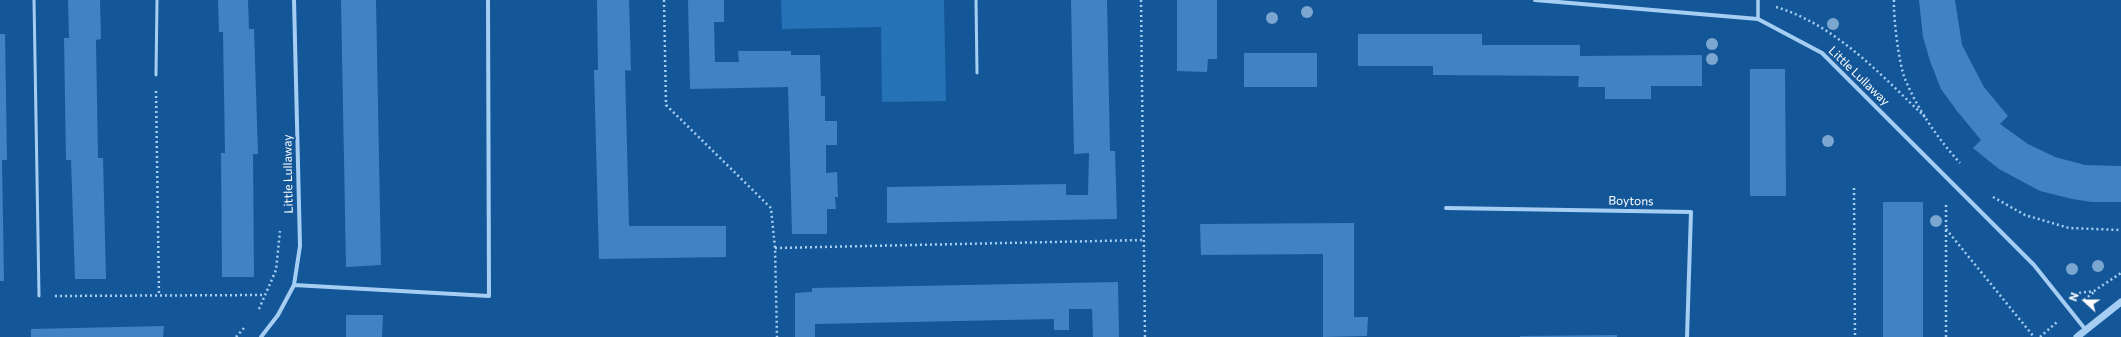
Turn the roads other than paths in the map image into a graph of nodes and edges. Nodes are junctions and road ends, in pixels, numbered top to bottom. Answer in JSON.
{"nodes":[{"id":1,"x":34,"y":0,"type":"edge"},
{"id":2,"x":156,"y":0,"type":"edge"},
{"id":3,"x":294,"y":0,"type":"edge"},
{"id":4,"x":488,"y":0,"type":"edge"},
{"id":5,"x":976,"y":0,"type":"edge"},
{"id":6,"x":1535,"y":0,"type":"edge"},
{"id":7,"x":1758,"y":0,"type":"edge"},
{"id":8,"x":1758,"y":19,"type":"junction"},
{"id":9,"x":977,"y":73,"type":"dead end"},
{"id":10,"x":156,"y":75,"type":"road end"},
{"id":11,"x":1446,"y":208,"type":"dead end"},
{"id":12,"x":294,"y":285,"type":"junction"},
{"id":13,"x":39,"y":296,"type":"road end"},
{"id":14,"x":2121,"y":302,"type":"edge"},
{"id":15,"x":2085,"y":329,"type":"junction"},
{"id":16,"x":262,"y":337,"type":"edge"},
{"id":17,"x":1687,"y":337,"type":"edge"},
{"id":18,"x":2077,"y":337,"type":"edge"}],
"edges":[{"from":1,"to":13,"type":"lane"},
{"from":2,"to":10,"type":"lane"},
{"from":3,"to":12,"type":"street","name":"Little Lullaway"},
{"from":4,"to":12,"type":"street"},
{"from":5,"to":9,"type":"lane"},
{"from":6,"to":8,"type":"street","name":"Little Lullaway"},
{"from":7,"to":8,"type":"street"},
{"from":8,"to":15,"type":"street","name":"Little Lullaway"},
{"from":11,"to":17,"type":"street","name":"Boytons"},
{"from":12,"to":16,"type":"street","name":"Little Lullaway"},
{"from":14,"to":15,"type":"street"},
{"from":15,"to":18,"type":"street"}]}
